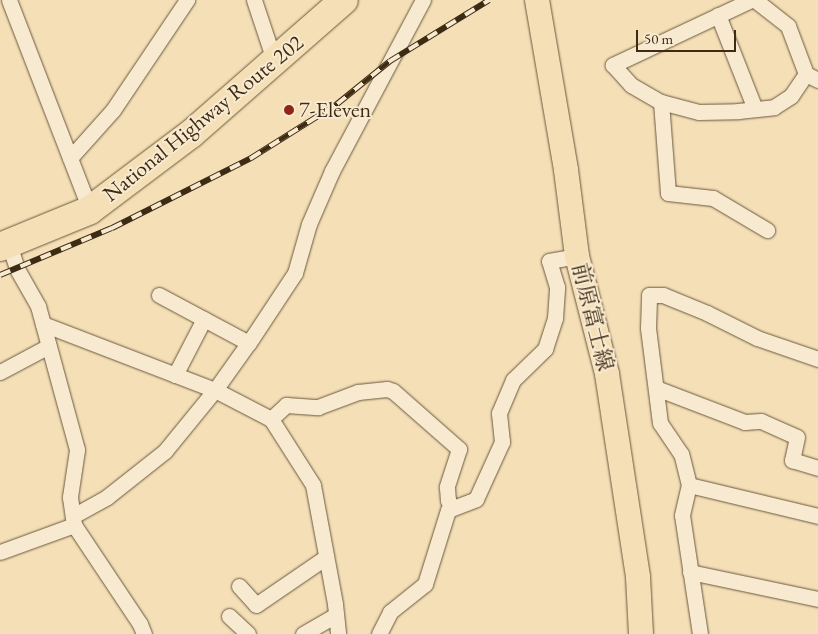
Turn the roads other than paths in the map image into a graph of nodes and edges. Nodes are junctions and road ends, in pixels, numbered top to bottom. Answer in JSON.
{"nodes":[{"id":1,"x":9,"y":0,"type":"edge"},
{"id":2,"x":188,"y":0,"type":"edge"},
{"id":3,"x":254,"y":0,"type":"edge"},
{"id":4,"x":344,"y":0,"type":"edge"},
{"id":5,"x":424,"y":0,"type":"edge"},
{"id":6,"x":537,"y":0,"type":"edge"},
{"id":7,"x":751,"y":0,"type":"edge"},
{"id":8,"x":755,"y":0,"type":"edge"},
{"id":9,"x":718,"y":15,"type":"junction"},
{"id":10,"x":277,"y":60,"type":"junction"},
{"id":11,"x":812,"y":77,"type":"edge"},
{"id":12,"x":661,"y":102,"type":"junction"},
{"id":13,"x":755,"y":109,"type":"junction"},
{"id":14,"x":70,"y":158,"type":"junction"},
{"id":15,"x":90,"y":210,"type":"junction"},
{"id":16,"x":767,"y":230,"type":"dead end"},
{"id":17,"x":4,"y":246,"type":"edge"},
{"id":18,"x":577,"y":256,"type":"junction"},
{"id":19,"x":159,"y":295,"type":"dead end"},
{"id":20,"x":204,"y":319,"type":"junction"},
{"id":21,"x":43,"y":324,"type":"junction"},
{"id":22,"x":248,"y":343,"type":"junction"},
{"id":23,"x":49,"y":346,"type":"junction"},
{"id":24,"x":818,"y":359,"type":"edge"},
{"id":25,"x":0,"y":372,"type":"edge"},
{"id":26,"x":175,"y":375,"type":"junction"},
{"id":27,"x":656,"y":388,"type":"junction"},
{"id":28,"x":215,"y":390,"type":"junction"},
{"id":29,"x":271,"y":419,"type":"junction"},
{"id":30,"x":818,"y":468,"type":"edge"},
{"id":31,"x":689,"y":484,"type":"junction"},
{"id":32,"x":452,"y":508,"type":"junction"},
{"id":33,"x":818,"y":516,"type":"edge"},
{"id":34,"x":74,"y":521,"type":"junction"},
{"id":35,"x":0,"y":552,"type":"edge"},
{"id":36,"x":326,"y":556,"type":"junction"},
{"id":37,"x":690,"y":572,"type":"junction"},
{"id":38,"x":239,"y":586,"type":"dead end"},
{"id":39,"x":818,"y":599,"type":"edge"},
{"id":40,"x":336,"y":615,"type":"junction"},
{"id":41,"x":229,"y":616,"type":"dead end"},
{"id":42,"x":144,"y":634,"type":"edge"},
{"id":43,"x":248,"y":634,"type":"edge"},
{"id":44,"x":303,"y":634,"type":"edge"},
{"id":45,"x":338,"y":634,"type":"edge"},
{"id":46,"x":379,"y":634,"type":"edge"},
{"id":47,"x":641,"y":634,"type":"edge"},
{"id":48,"x":700,"y":634,"type":"edge"}],
"edges":[{"from":1,"to":14,"type":"street"},
{"from":2,"to":14,"type":"street"},
{"from":3,"to":10,"type":"street"},
{"from":4,"to":10,"type":"highway","name":"National Highway Route 202"},
{"from":5,"to":22,"type":"street"},
{"from":6,"to":18,"type":"main road","name":"前原富士線"},
{"from":7,"to":9,"type":"street"},
{"from":8,"to":11,"type":"street"},
{"from":9,"to":12,"type":"street"},
{"from":9,"to":13,"type":"street"},
{"from":10,"to":15,"type":"highway","name":"National Highway Route 202"},
{"from":11,"to":13,"type":"street"},
{"from":12,"to":13,"type":"street"},
{"from":12,"to":16,"type":"street"},
{"from":14,"to":15,"type":"street"},
{"from":15,"to":17,"type":"highway","name":"National Highway Route 202"},
{"from":17,"to":21,"type":"street"},
{"from":18,"to":32,"type":"street"},
{"from":18,"to":47,"type":"main road","name":"前原富士線"},
{"from":19,"to":20,"type":"street"},
{"from":20,"to":22,"type":"street"},
{"from":20,"to":26,"type":"street"},
{"from":21,"to":23,"type":"street"},
{"from":21,"to":26,"type":"street"},
{"from":22,"to":28,"type":"street"},
{"from":23,"to":25,"type":"street"},
{"from":23,"to":34,"type":"street"},
{"from":24,"to":27,"type":"street"},
{"from":26,"to":28,"type":"street"},
{"from":27,"to":30,"type":"street"},
{"from":27,"to":31,"type":"street"},
{"from":28,"to":29,"type":"street"},
{"from":28,"to":34,"type":"street"},
{"from":29,"to":32,"type":"street"},
{"from":29,"to":36,"type":"street"},
{"from":31,"to":33,"type":"street"},
{"from":31,"to":37,"type":"street"},
{"from":32,"to":46,"type":"street"},
{"from":34,"to":35,"type":"street"},
{"from":34,"to":42,"type":"street"},
{"from":36,"to":38,"type":"street"},
{"from":36,"to":40,"type":"street"},
{"from":37,"to":39,"type":"street"},
{"from":37,"to":48,"type":"street"},
{"from":40,"to":44,"type":"street"},
{"from":40,"to":45,"type":"street"},
{"from":41,"to":43,"type":"street"}]}
